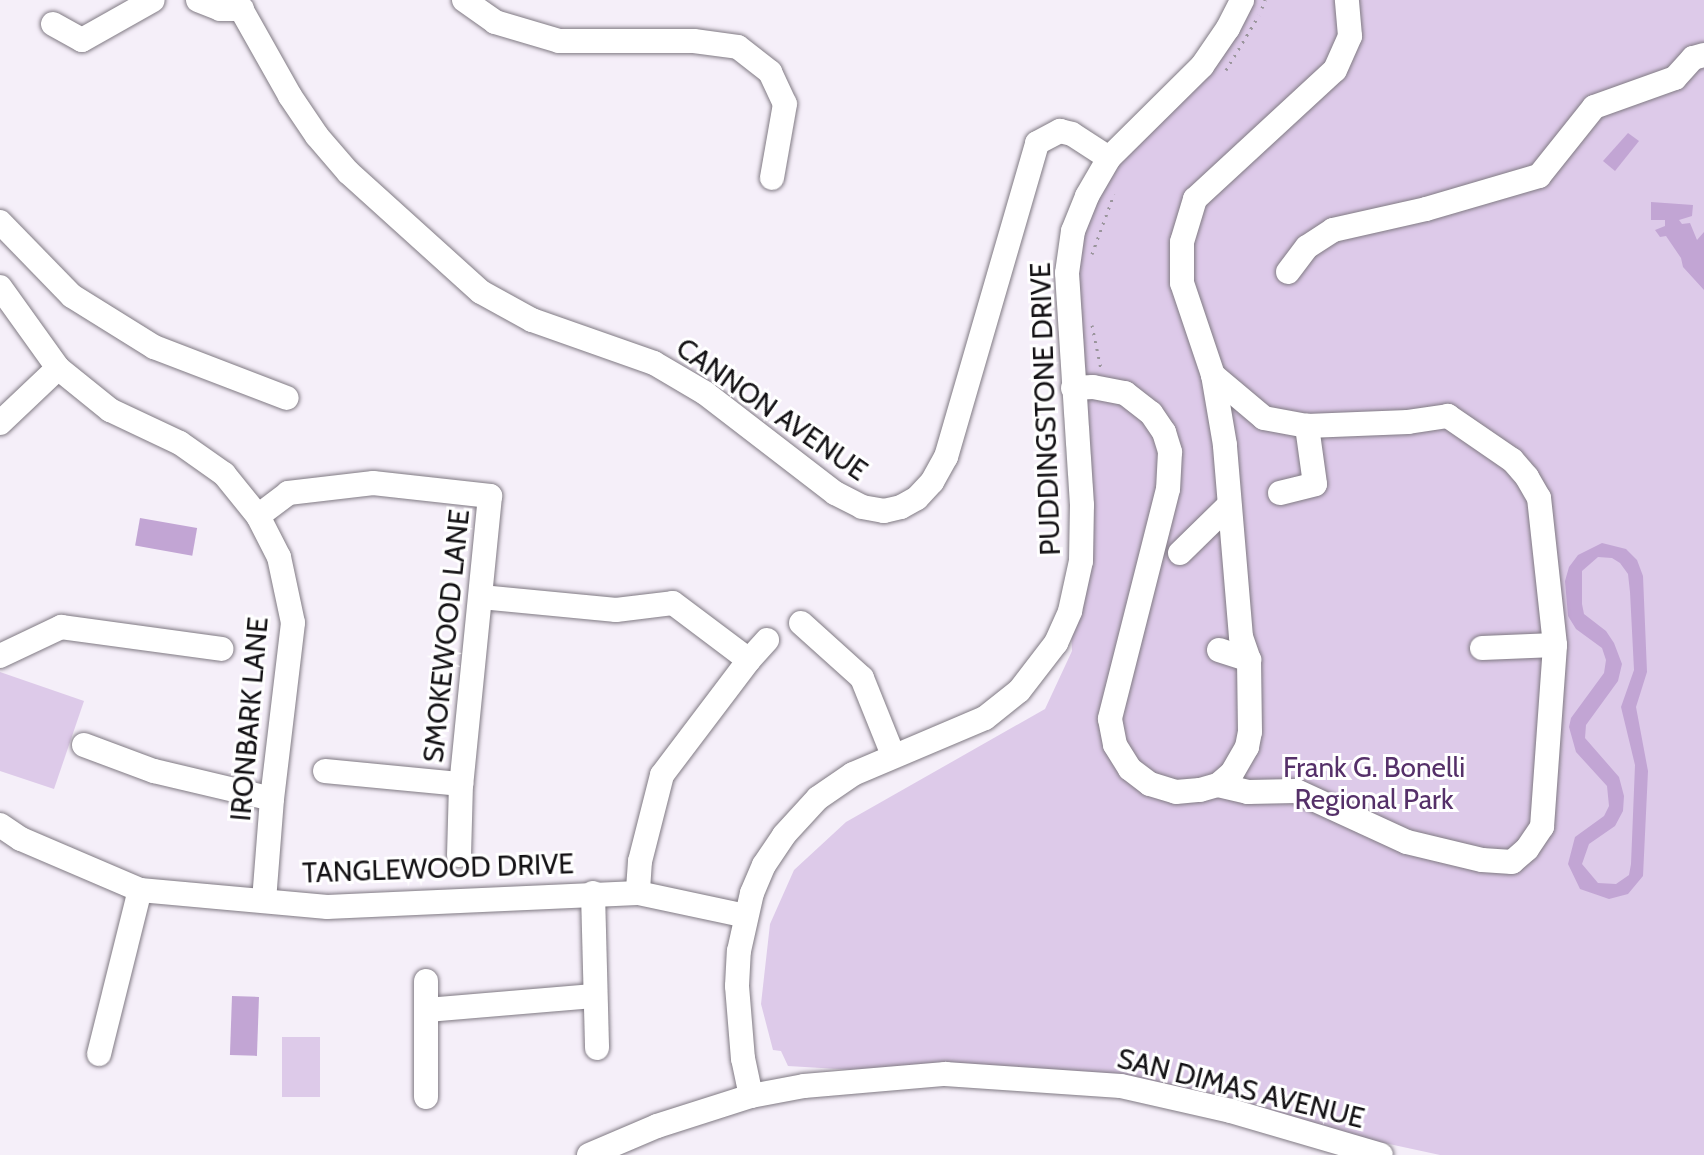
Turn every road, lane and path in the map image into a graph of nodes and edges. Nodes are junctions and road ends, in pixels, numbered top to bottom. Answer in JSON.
{"nodes":[{"id":1,"x":153,"y":0,"type":"edge"},
{"id":2,"x":198,"y":0,"type":"edge"},
{"id":3,"x":464,"y":0,"type":"edge"},
{"id":4,"x":1242,"y":0,"type":"edge"},
{"id":5,"x":1265,"y":0,"type":"edge"},
{"id":6,"x":1347,"y":0,"type":"edge"},
{"id":7,"x":239,"y":5,"type":"edge"},
{"id":8,"x":53,"y":24,"type":"dead end"},
{"id":9,"x":1704,"y":55,"type":"edge"},
{"id":10,"x":1219,"y":79,"type":"dead end"},
{"id":11,"x":1109,"y":158,"type":"junction"},
{"id":12,"x":772,"y":178,"type":"dead end"},
{"id":13,"x":1118,"y":185,"type":"dead end"},
{"id":14,"x":0,"y":222,"type":"edge"},
{"id":15,"x":1092,"y":256,"type":"dead end"},
{"id":16,"x":1288,"y":272,"type":"dead end"},
{"id":17,"x":0,"y":287,"type":"edge"},
{"id":18,"x":1091,"y":317,"type":"dead end"},
{"id":19,"x":58,"y":368,"type":"junction"},
{"id":20,"x":1213,"y":375,"type":"junction"},
{"id":21,"x":1073,"y":388,"type":"junction"},
{"id":22,"x":1106,"y":388,"type":"junction"},
{"id":23,"x":287,"y":398,"type":"dead end"},
{"id":24,"x":0,"y":423,"type":"edge"},
{"id":25,"x":1307,"y":426,"type":"junction"},
{"id":26,"x":1225,"y":445,"type":"junction"},
{"id":27,"x":1280,"y":493,"type":"dead end"},
{"id":28,"x":1229,"y":505,"type":"junction"},
{"id":29,"x":258,"y":516,"type":"junction"},
{"id":30,"x":1180,"y":553,"type":"dead end"},
{"id":31,"x":481,"y":597,"type":"junction"},
{"id":32,"x":801,"y":623,"type":"dead end"},
{"id":33,"x":767,"y":640,"type":"dead end"},
{"id":34,"x":1555,"y":645,"type":"junction"},
{"id":35,"x":1245,"y":648,"type":"junction"},
{"id":36,"x":1482,"y":648,"type":"dead end"},
{"id":37,"x":222,"y":649,"type":"dead end"},
{"id":38,"x":1219,"y":650,"type":"dead end"},
{"id":39,"x":0,"y":656,"type":"edge"},
{"id":40,"x":749,"y":660,"type":"junction"},
{"id":41,"x":84,"y":745,"type":"dead end"},
{"id":42,"x":893,"y":755,"type":"junction"},
{"id":43,"x":325,"y":771,"type":"dead end"},
{"id":44,"x":461,"y":784,"type":"junction"},
{"id":45,"x":1218,"y":785,"type":"junction"},
{"id":46,"x":272,"y":799,"type":"junction"},
{"id":47,"x":0,"y":825,"type":"edge"},
{"id":48,"x":459,"y":855,"type":"dead end"},
{"id":49,"x":140,"y":890,"type":"junction"},
{"id":50,"x":593,"y":893,"type":"junction"},
{"id":51,"x":638,"y":893,"type":"junction"},
{"id":52,"x":264,"y":900,"type":"junction"},
{"id":53,"x":746,"y":916,"type":"junction"},
{"id":54,"x":426,"y":981,"type":"dead end"},
{"id":55,"x":593,"y":996,"type":"junction"},
{"id":56,"x":427,"y":1010,"type":"junction"},
{"id":57,"x":597,"y":1048,"type":"dead end"},
{"id":58,"x":99,"y":1054,"type":"dead end"},
{"id":59,"x":751,"y":1096,"type":"junction"},
{"id":60,"x":426,"y":1097,"type":"dead end"},
{"id":61,"x":589,"y":1155,"type":"edge"},
{"id":62,"x":1381,"y":1155,"type":"edge"}],
"edges":[{"from":1,"to":8,"type":"street"},
{"from":2,"to":7,"type":"street"},
{"from":3,"to":12,"type":"street"},
{"from":4,"to":11,"type":"street","name":"PUDDINGSTONE DRIVE"},
{"from":5,"to":10,"type":"path"},
{"from":6,"to":20,"type":"street"},
{"from":7,"to":11,"type":"street","name":"CANNON AVENUE"},
{"from":9,"to":16,"type":"street"},
{"from":11,"to":21,"type":"street","name":"PUDDINGSTONE DRIVE"},
{"from":13,"to":15,"type":"path"},
{"from":14,"to":23,"type":"street"},
{"from":17,"to":19,"type":"street","name":"IRONBARK LANE"},
{"from":18,"to":22,"type":"path"},
{"from":19,"to":24,"type":"street"},
{"from":19,"to":29,"type":"street","name":"IRONBARK LANE"},
{"from":20,"to":25,"type":"street"},
{"from":20,"to":26,"type":"street"},
{"from":21,"to":22,"type":"street"},
{"from":21,"to":42,"type":"street","name":"PUDDINGSTONE DRIVE"},
{"from":22,"to":45,"type":"street"},
{"from":25,"to":27,"type":"street"},
{"from":25,"to":34,"type":"street"},
{"from":26,"to":28,"type":"street"},
{"from":26,"to":35,"type":"street"},
{"from":28,"to":30,"type":"street"},
{"from":28,"to":35,"type":"street"},
{"from":29,"to":31,"type":"street","name":"SMOKEWOOD LANE"},
{"from":29,"to":46,"type":"street","name":"IRONBARK LANE"},
{"from":31,"to":40,"type":"street"},
{"from":31,"to":44,"type":"street","name":"SMOKEWOOD LANE"},
{"from":32,"to":42,"type":"street"},
{"from":33,"to":40,"type":"street"},
{"from":34,"to":36,"type":"street"},
{"from":34,"to":45,"type":"street"},
{"from":35,"to":38,"type":"street"},
{"from":35,"to":45,"type":"street"},
{"from":37,"to":39,"type":"street"},
{"from":40,"to":51,"type":"street"},
{"from":41,"to":46,"type":"street"},
{"from":42,"to":53,"type":"street","name":"PUDDINGSTONE DRIVE"},
{"from":43,"to":44,"type":"street","name":"SMOKEWOOD LANE"},
{"from":44,"to":48,"type":"street","name":"SMOKEWOOD LANE"},
{"from":46,"to":52,"type":"street","name":"IRONBARK LANE"},
{"from":47,"to":49,"type":"street","name":"TANGLEWOOD DRIVE"},
{"from":49,"to":52,"type":"street","name":"TANGLEWOOD DRIVE"},
{"from":49,"to":58,"type":"street"},
{"from":50,"to":51,"type":"street","name":"TANGLEWOOD DRIVE"},
{"from":50,"to":52,"type":"street","name":"TANGLEWOOD DRIVE"},
{"from":50,"to":55,"type":"street"},
{"from":51,"to":53,"type":"street","name":"TANGLEWOOD DRIVE"},
{"from":53,"to":59,"type":"street","name":"PUDDINGSTONE DRIVE"},
{"from":54,"to":56,"type":"street"},
{"from":55,"to":56,"type":"street"},
{"from":55,"to":57,"type":"street"},
{"from":56,"to":60,"type":"street"},
{"from":59,"to":61,"type":"street","name":"SAN DIMAS AVENUE"},
{"from":59,"to":62,"type":"street","name":"SAN DIMAS AVENUE"}]}
